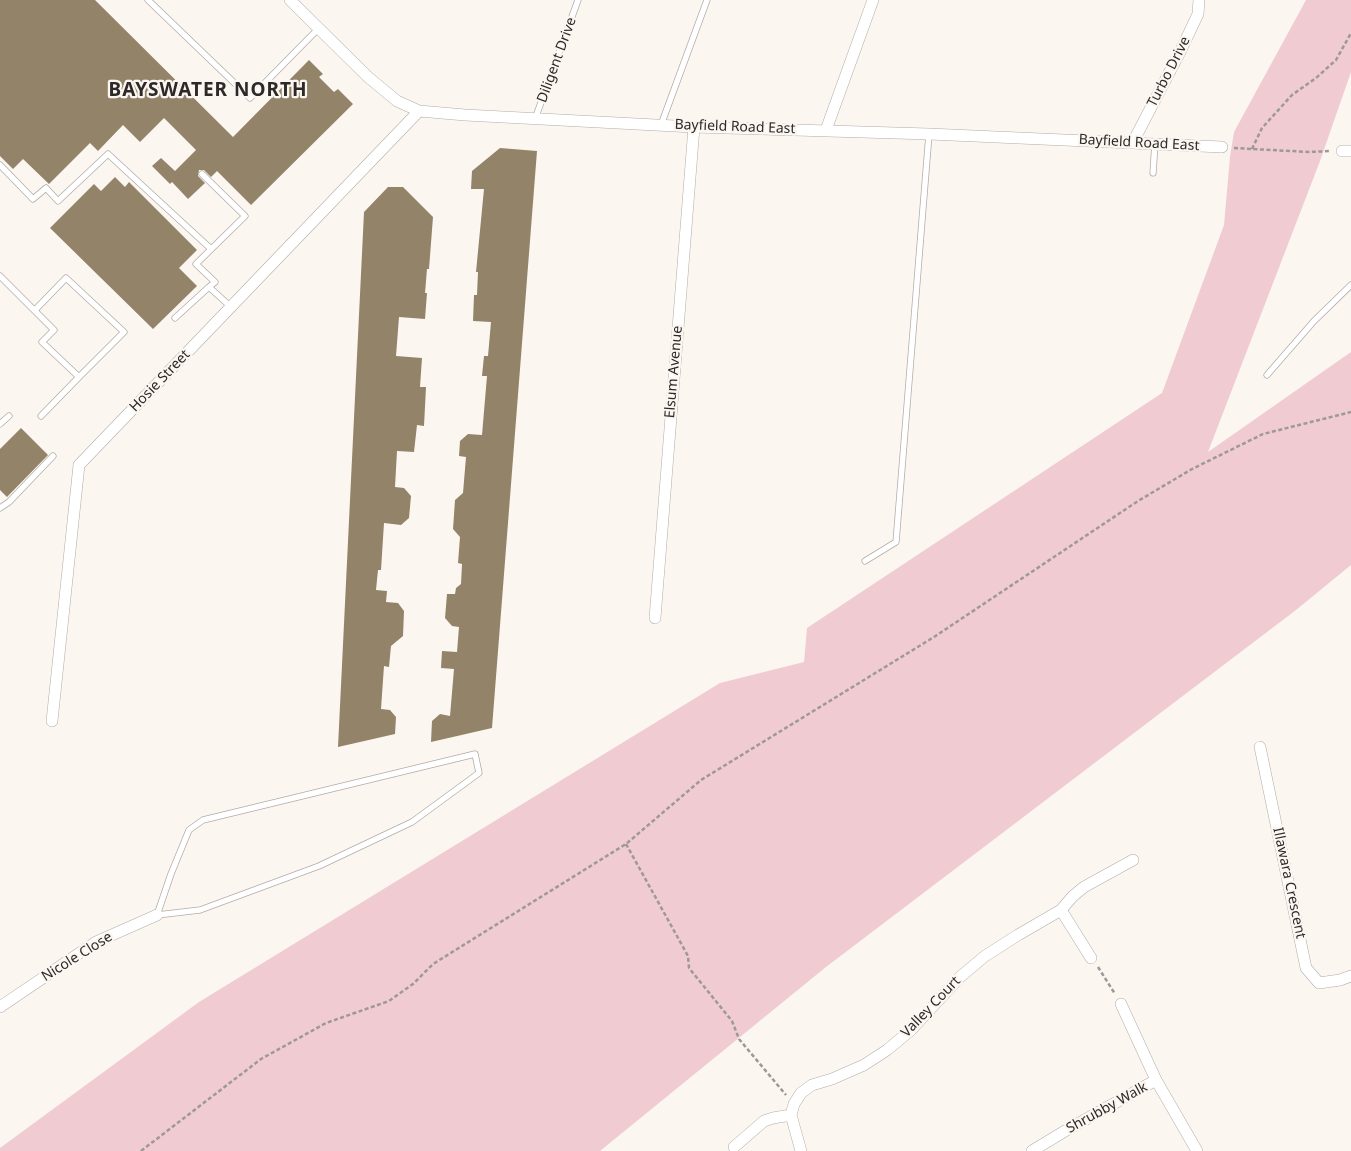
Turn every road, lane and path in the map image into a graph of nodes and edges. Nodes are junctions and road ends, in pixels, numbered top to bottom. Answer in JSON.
{"nodes":[{"id":1,"x":148,"y":0,"type":"edge"},
{"id":2,"x":290,"y":0,"type":"edge"},
{"id":3,"x":578,"y":0,"type":"edge"},
{"id":4,"x":707,"y":0,"type":"edge"},
{"id":5,"x":873,"y":0,"type":"edge"},
{"id":6,"x":1199,"y":0,"type":"edge"},
{"id":7,"x":319,"y":28,"type":"junction"},
{"id":8,"x":1351,"y":33,"type":"edge"},
{"id":9,"x":419,"y":111,"type":"junction"},
{"id":10,"x":535,"y":119,"type":"junction"},
{"id":11,"x":661,"y":125,"type":"junction"},
{"id":12,"x":694,"y":127,"type":"junction"},
{"id":13,"x":826,"y":130,"type":"junction"},
{"id":14,"x":929,"y":134,"type":"junction"},
{"id":15,"x":1133,"y":142,"type":"junction"},
{"id":16,"x":1155,"y":144,"type":"junction"},
{"id":17,"x":1222,"y":147,"type":"joint"},
{"id":18,"x":1252,"y":148,"type":"junction"},
{"id":19,"x":1346,"y":151,"type":"edge"},
{"id":20,"x":0,"y":166,"type":"edge"},
{"id":21,"x":202,"y":174,"type":"dead end"},
{"id":22,"x":1153,"y":174,"type":"dead end"},
{"id":23,"x":211,"y":249,"type":"junction"},
{"id":24,"x":0,"y":276,"type":"edge"},
{"id":25,"x":1351,"y":285,"type":"edge"},
{"id":26,"x":209,"y":287,"type":"junction"},
{"id":27,"x":231,"y":307,"type":"junction"},
{"id":28,"x":35,"y":310,"type":"junction"},
{"id":29,"x":175,"y":318,"type":"dead end"},
{"id":30,"x":1267,"y":375,"type":"dead end"},
{"id":31,"x":79,"y":377,"type":"junction"},
{"id":32,"x":1351,"y":412,"type":"edge"},
{"id":33,"x":9,"y":416,"type":"dead end"},
{"id":34,"x":41,"y":416,"type":"dead end"},
{"id":35,"x":0,"y":424,"type":"edge"},
{"id":36,"x":53,"y":456,"type":"dead end"},
{"id":37,"x":0,"y":508,"type":"edge"},
{"id":38,"x":865,"y":561,"type":"dead end"},
{"id":39,"x":655,"y":618,"type":"dead end"},
{"id":40,"x":52,"y":721,"type":"dead end"},
{"id":41,"x":1260,"y":747,"type":"dead end"},
{"id":42,"x":626,"y":844,"type":"junction"},
{"id":43,"x":1132,"y":860,"type":"dead end"},
{"id":44,"x":1062,"y":910,"type":"junction"},
{"id":45,"x":157,"y":915,"type":"junction"},
{"id":46,"x":1092,"y":958,"type":"joint"},
{"id":47,"x":1351,"y":976,"type":"edge"},
{"id":48,"x":1121,"y":1004,"type":"joint"},
{"id":49,"x":0,"y":1007,"type":"edge"},
{"id":50,"x":1156,"y":1080,"type":"junction"},
{"id":51,"x":792,"y":1110,"type":"junction"},
{"id":52,"x":734,"y":1147,"type":"dead end"},
{"id":53,"x":141,"y":1151,"type":"edge"},
{"id":54,"x":801,"y":1151,"type":"edge"},
{"id":55,"x":1032,"y":1151,"type":"edge"},
{"id":56,"x":1197,"y":1151,"type":"edge"}],
"edges":[{"from":1,"to":7,"type":"lane"},
{"from":2,"to":7,"type":"street","name":"Bayfield Road East"},
{"from":3,"to":10,"type":"lane","name":"Diligent Drive"},
{"from":4,"to":11,"type":"lane"},
{"from":5,"to":13,"type":"street"},
{"from":6,"to":15,"type":"street","name":"Turbo Drive"},
{"from":7,"to":9,"type":"street","name":"Bayfield Road East"},
{"from":8,"to":18,"type":"path"},
{"from":9,"to":10,"type":"street","name":"Bayfield Road East"},
{"from":9,"to":27,"type":"street","name":"Hosie Street"},
{"from":10,"to":11,"type":"street","name":"Bayfield Road East"},
{"from":11,"to":12,"type":"street","name":"Bayfield Road East"},
{"from":12,"to":13,"type":"street","name":"Bayfield Road East"},
{"from":12,"to":39,"type":"street","name":"Elsum Avenue"},
{"from":13,"to":14,"type":"street","name":"Bayfield Road East"},
{"from":14,"to":15,"type":"street","name":"Bayfield Road East"},
{"from":14,"to":38,"type":"lane"},
{"from":15,"to":16,"type":"street","name":"Bayfield Road East"},
{"from":16,"to":17,"type":"street","name":"Bayfield Road East"},
{"from":16,"to":22,"type":"lane"},
{"from":17,"to":18,"type":"path"},
{"from":18,"to":19,"type":"path"},
{"from":20,"to":23,"type":"lane"},
{"from":21,"to":23,"type":"lane"},
{"from":23,"to":26,"type":"lane"},
{"from":24,"to":28,"type":"lane"},
{"from":25,"to":30,"type":"lane"},
{"from":26,"to":27,"type":"lane"},
{"from":26,"to":29,"type":"lane"},
{"from":27,"to":40,"type":"street","name":"Hosie Street"},
{"from":28,"to":31,"type":"lane"},
{"from":28,"to":31,"type":"lane"},
{"from":31,"to":34,"type":"lane"},
{"from":32,"to":42,"type":"path"},
{"from":33,"to":35,"type":"lane"},
{"from":36,"to":37,"type":"lane"},
{"from":41,"to":47,"type":"street","name":"Illawara Crescent"},
{"from":42,"to":51,"type":"path"},
{"from":42,"to":53,"type":"path"},
{"from":43,"to":44,"type":"street","name":"Valley Court"},
{"from":44,"to":46,"type":"street"},
{"from":44,"to":51,"type":"street","name":"Valley Court"},
{"from":45,"to":45,"type":"lane"},
{"from":45,"to":49,"type":"street","name":"Nicole Close"},
{"from":46,"to":48,"type":"path"},
{"from":48,"to":50,"type":"street","name":"Shrubby Walk"},
{"from":50,"to":55,"type":"street","name":"Shrubby Walk"},
{"from":50,"to":56,"type":"street","name":"Shrubby Walk"},
{"from":51,"to":52,"type":"street"},
{"from":51,"to":54,"type":"street"}]}
